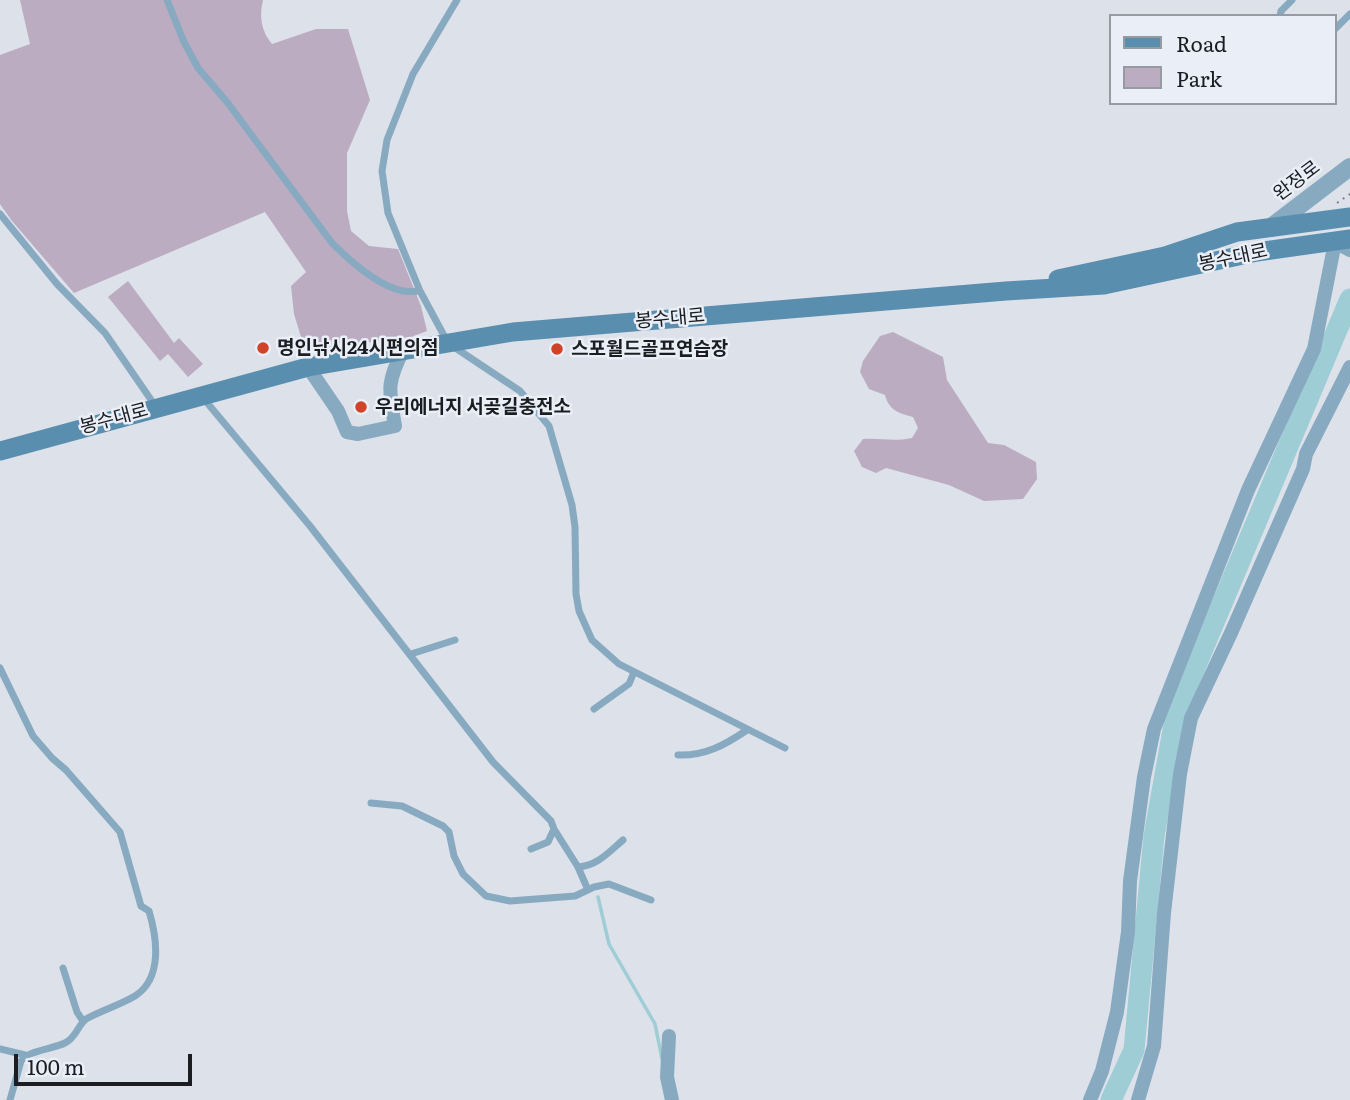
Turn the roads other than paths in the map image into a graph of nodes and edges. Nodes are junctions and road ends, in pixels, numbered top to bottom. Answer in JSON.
{"nodes":[{"id":1,"x":167,"y":0,"type":"edge"},
{"id":2,"x":457,"y":0,"type":"edge"},
{"id":3,"x":1292,"y":0,"type":"edge"},
{"id":4,"x":1280,"y":14,"type":"edge"},
{"id":5,"x":1350,"y":14,"type":"edge"},
{"id":6,"x":1336,"y":28,"type":"edge"},
{"id":7,"x":1350,"y":167,"type":"edge"},
{"id":8,"x":0,"y":214,"type":"edge"},
{"id":9,"x":1350,"y":217,"type":"edge"},
{"id":10,"x":1270,"y":228,"type":"junction"},
{"id":11,"x":1345,"y":244,"type":"edge"},
{"id":12,"x":1188,"y":267,"type":"junction"},
{"id":13,"x":420,"y":291,"type":"junction"},
{"id":14,"x":1006,"y":291,"type":"junction"},
{"id":15,"x":448,"y":343,"type":"junction"},
{"id":16,"x":403,"y":350,"type":"junction"},
{"id":17,"x":308,"y":367,"type":"junction"},
{"id":18,"x":1350,"y":367,"type":"edge"},
{"id":19,"x":202,"y":395,"type":"junction"},
{"id":20,"x":156,"y":407,"type":"junction"},
{"id":21,"x":0,"y":451,"type":"edge"},
{"id":22,"x":455,"y":640,"type":"dead end"},
{"id":23,"x":411,"y":654,"type":"junction"},
{"id":24,"x":0,"y":668,"type":"edge"},
{"id":25,"x":634,"y":672,"type":"junction"},
{"id":26,"x":594,"y":709,"type":"dead end"},
{"id":27,"x":747,"y":730,"type":"junction"},
{"id":28,"x":785,"y":748,"type":"dead end"},
{"id":29,"x":678,"y":755,"type":"dead end"},
{"id":30,"x":372,"y":803,"type":"dead end"},
{"id":31,"x":554,"y":828,"type":"junction"},
{"id":32,"x":623,"y":840,"type":"dead end"},
{"id":33,"x":531,"y":849,"type":"dead end"},
{"id":34,"x":578,"y":867,"type":"junction"},
{"id":35,"x":588,"y":890,"type":"junction"},
{"id":36,"x":651,"y":900,"type":"dead end"},
{"id":37,"x":63,"y":968,"type":"dead end"},
{"id":38,"x":83,"y":1021,"type":"junction"},
{"id":39,"x":670,"y":1036,"type":"dead end"},
{"id":40,"x":0,"y":1049,"type":"edge"},
{"id":41,"x":25,"y":1055,"type":"junction"},
{"id":42,"x":10,"y":1100,"type":"edge"},
{"id":43,"x":672,"y":1100,"type":"edge"},
{"id":44,"x":1090,"y":1100,"type":"edge"},
{"id":45,"x":1138,"y":1100,"type":"edge"}],
"edges":[{"from":1,"to":13,"type":"lane"},
{"from":2,"to":13,"type":"lane"},
{"from":3,"to":4,"type":"lane"},
{"from":5,"to":6,"type":"lane"},
{"from":7,"to":10,"type":"street","name":"완정로"},
{"from":8,"to":20,"type":"lane"},
{"from":9,"to":10,"type":"main road","name":"봉수대로"},
{"from":10,"to":12,"type":"main road"},
{"from":10,"to":14,"type":"main road","name":"봉수대로"},
{"from":11,"to":12,"type":"main road","name":"봉수대로"},
{"from":11,"to":44,"type":"street"},
{"from":12,"to":14,"type":"main road","name":"봉수대로"},
{"from":13,"to":15,"type":"lane"},
{"from":14,"to":15,"type":"main road","name":"봉수대로"},
{"from":15,"to":16,"type":"main road","name":"봉수대로"},
{"from":15,"to":25,"type":"lane"},
{"from":16,"to":17,"type":"main road","name":"봉수대로"},
{"from":16,"to":17,"type":"street"},
{"from":17,"to":19,"type":"main road","name":"봉수대로"},
{"from":18,"to":45,"type":"street"},
{"from":19,"to":20,"type":"main road","name":"봉수대로"},
{"from":19,"to":23,"type":"lane"},
{"from":20,"to":21,"type":"main road","name":"봉수대로"},
{"from":22,"to":23,"type":"lane"},
{"from":23,"to":31,"type":"lane"},
{"from":24,"to":38,"type":"lane"},
{"from":25,"to":26,"type":"lane"},
{"from":25,"to":27,"type":"lane"},
{"from":27,"to":28,"type":"lane"},
{"from":27,"to":29,"type":"lane"},
{"from":30,"to":35,"type":"lane"},
{"from":31,"to":33,"type":"lane"},
{"from":31,"to":34,"type":"lane"},
{"from":32,"to":34,"type":"lane"},
{"from":34,"to":35,"type":"lane"},
{"from":35,"to":36,"type":"lane"},
{"from":37,"to":38,"type":"lane"},
{"from":38,"to":41,"type":"lane"},
{"from":39,"to":43,"type":"street"},
{"from":40,"to":41,"type":"lane"},
{"from":41,"to":42,"type":"lane"}]}
